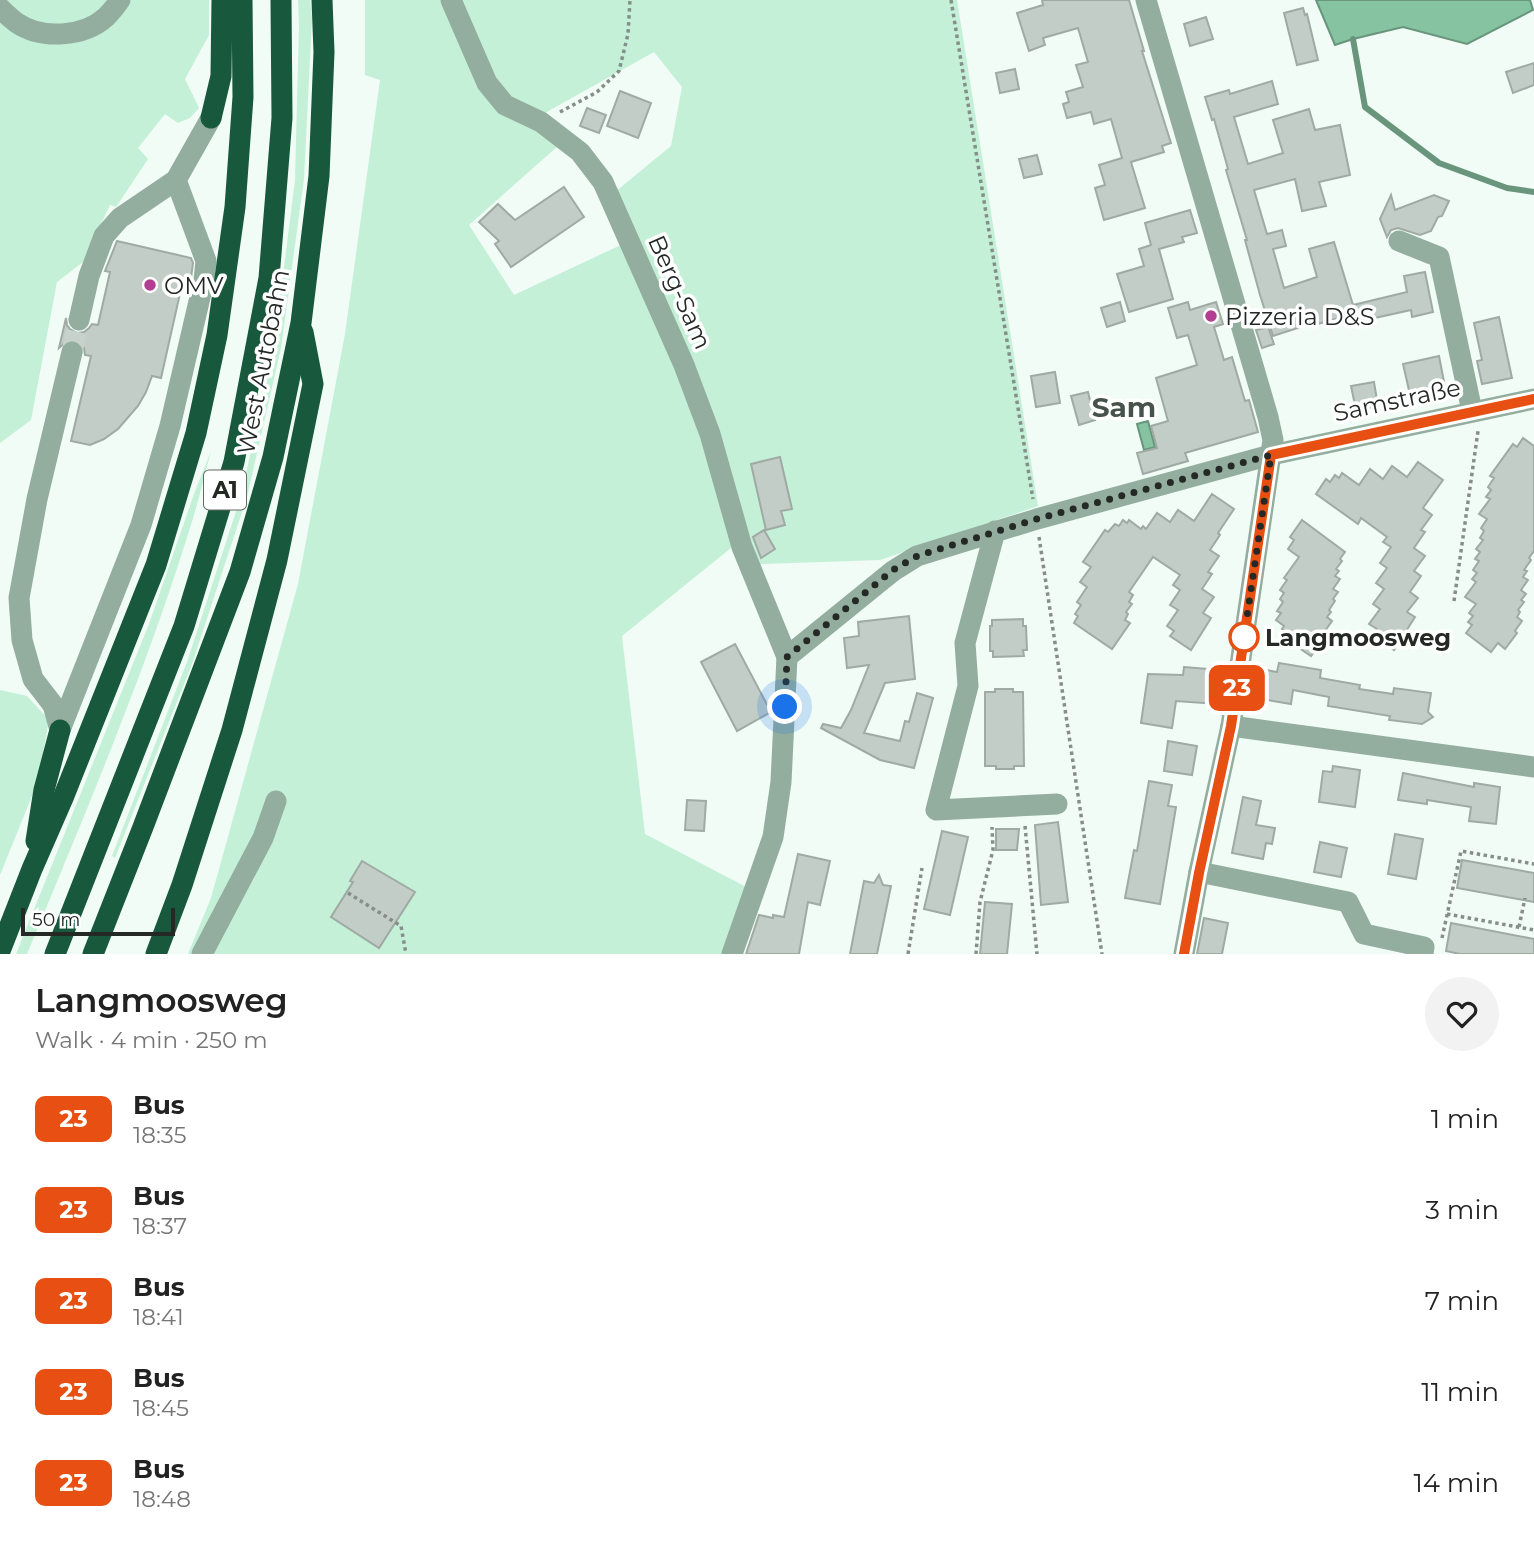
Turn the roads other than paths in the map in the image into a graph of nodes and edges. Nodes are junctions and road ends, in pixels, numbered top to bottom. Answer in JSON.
{"nodes":[{"id":1,"x":120,"y":0,"type":"edge"},
{"id":2,"x":222,"y":0,"type":"edge"},
{"id":3,"x":242,"y":0,"type":"edge"},
{"id":4,"x":281,"y":0,"type":"edge"},
{"id":5,"x":322,"y":0,"type":"edge"},
{"id":6,"x":451,"y":0,"type":"edge"},
{"id":7,"x":1146,"y":0,"type":"edge"},
{"id":8,"x":0,"y":8,"type":"edge"},
{"id":9,"x":211,"y":118,"type":"joint"},
{"id":10,"x":176,"y":180,"type":"junction"},
{"id":11,"x":1399,"y":241,"type":"dead end"},
{"id":12,"x":79,"y":320,"type":"tunnel mouth"},
{"id":13,"x":301,"y":323,"type":"junction"},
{"id":14,"x":72,"y":352,"type":"tunnel mouth"},
{"id":15,"x":1534,"y":399,"type":"edge"},
{"id":16,"x":1476,"y":416,"type":"junction"},
{"id":17,"x":1271,"y":455,"type":"junction"},
{"id":18,"x":995,"y":531,"type":"junction"},
{"id":19,"x":787,"y":657,"type":"junction"},
{"id":20,"x":1231,"y":726,"type":"junction"},
{"id":21,"x":60,"y":730,"type":"junction"},
{"id":22,"x":1534,"y":767,"type":"edge"},
{"id":23,"x":276,"y":801,"type":"dead end"},
{"id":24,"x":1057,"y":804,"type":"dead end"},
{"id":25,"x":32,"y":869,"type":"junction"},
{"id":26,"x":1199,"y":873,"type":"junction"},
{"id":27,"x":1430,"y":946,"type":"edge"},
{"id":28,"x":0,"y":951,"type":"edge"},
{"id":29,"x":55,"y":954,"type":"edge"},
{"id":30,"x":93,"y":954,"type":"edge"},
{"id":31,"x":156,"y":954,"type":"edge"},
{"id":32,"x":202,"y":954,"type":"edge"},
{"id":33,"x":732,"y":954,"type":"edge"},
{"id":34,"x":1184,"y":954,"type":"edge"}],
"edges":[{"from":1,"to":8,"type":"street"},
{"from":2,"to":9,"type":"highway"},
{"from":3,"to":25,"type":"highway"},
{"from":4,"to":29,"type":"highway","name":"West Autobahn","number":"A1"},
{"from":5,"to":13,"type":"highway","name":"West Autobahn","number":"A1"},
{"from":6,"to":19,"type":"street","name":"Berg-Sam"},
{"from":7,"to":17,"type":"street"},
{"from":9,"to":10,"type":"street"},
{"from":10,"to":12,"type":"street"},
{"from":10,"to":21,"type":"street"},
{"from":11,"to":16,"type":"street"},
{"from":13,"to":30,"type":"highway","name":"West Autobahn","number":"A1"},
{"from":13,"to":31,"type":"highway"},
{"from":14,"to":21,"type":"street"},
{"from":15,"to":16,"type":"street","name":"Samstraße"},
{"from":16,"to":17,"type":"street","name":"Samstraße"},
{"from":17,"to":18,"type":"street","name":"Samstraße"},
{"from":17,"to":20,"type":"street"},
{"from":18,"to":19,"type":"street","name":"Samstraße"},
{"from":18,"to":24,"type":"street"},
{"from":19,"to":33,"type":"street"},
{"from":20,"to":22,"type":"street"},
{"from":20,"to":26,"type":"street"},
{"from":21,"to":25,"type":"highway"},
{"from":23,"to":32,"type":"street"},
{"from":25,"to":28,"type":"highway"},
{"from":26,"to":27,"type":"street"},
{"from":26,"to":34,"type":"street"}]}
